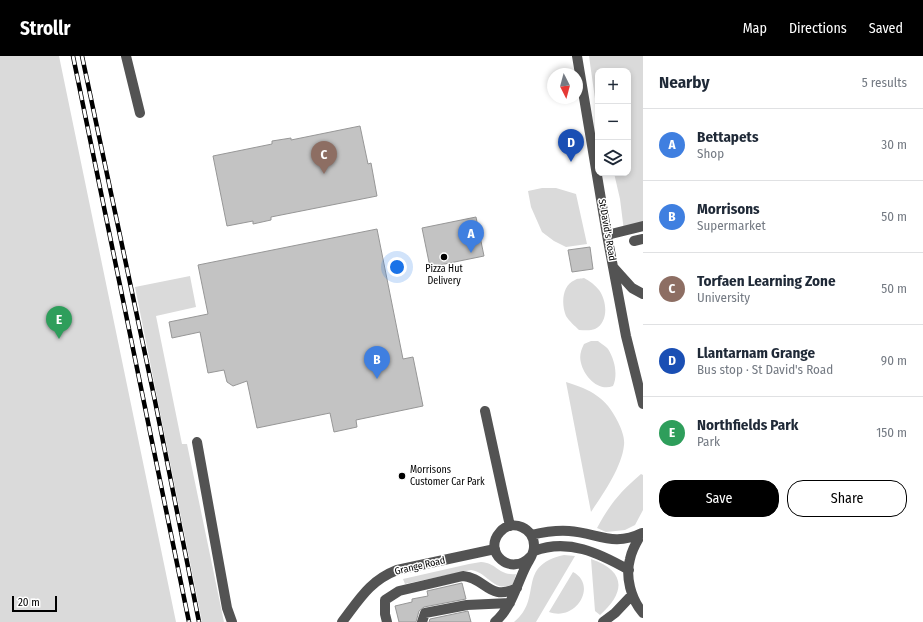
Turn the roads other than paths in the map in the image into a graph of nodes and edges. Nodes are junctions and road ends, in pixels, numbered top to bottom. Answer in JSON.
{"nodes":[{"id":1,"x":126,"y":56,"type":"edge"},
{"id":2,"x":577,"y":56,"type":"edge"},
{"id":3,"x":140,"y":113,"type":"dead end"},
{"id":4,"x":643,"y":226,"type":"edge"},
{"id":5,"x":607,"y":235,"type":"junction"},
{"id":6,"x":613,"y":267,"type":"junction"},
{"id":7,"x":643,"y":294,"type":"edge"},
{"id":8,"x":643,"y":404,"type":"edge"},
{"id":9,"x":485,"y":411,"type":"dead end"},
{"id":10,"x":197,"y":442,"type":"dead end"},
{"id":11,"x":510,"y":526,"type":"junction"},
{"id":12,"x":642,"y":532,"type":"edge"},
{"id":13,"x":531,"y":535,"type":"junction"},
{"id":14,"x":495,"y":549,"type":"junction"},
{"id":15,"x":532,"y":554,"type":"junction"},
{"id":16,"x":629,"y":570,"type":"junction"},
{"id":17,"x":517,"y":588,"type":"junction"},
{"id":18,"x":632,"y":594,"type":"junction"},
{"id":19,"x":510,"y":602,"type":"junction"},
{"id":20,"x":643,"y":613,"type":"edge"},
{"id":21,"x":232,"y":622,"type":"edge"},
{"id":22,"x":342,"y":622,"type":"edge"},
{"id":23,"x":387,"y":622,"type":"edge"},
{"id":24,"x":422,"y":622,"type":"edge"},
{"id":25,"x":495,"y":622,"type":"edge"},
{"id":26,"x":603,"y":622,"type":"edge"}],
"edges":[{"from":1,"to":3,"type":"street"},
{"from":2,"to":5,"type":"street","name":"St David's Road"},
{"from":4,"to":5,"type":"street"},
{"from":5,"to":6,"type":"street","name":"St David's Road"},
{"from":6,"to":7,"type":"street"},
{"from":6,"to":8,"type":"street","name":"St David's Road"},
{"from":9,"to":11,"type":"street"},
{"from":10,"to":21,"type":"street"},
{"from":11,"to":13,"type":"street"},
{"from":11,"to":14,"type":"street"},
{"from":12,"to":13,"type":"street"},
{"from":12,"to":16,"type":"street"},
{"from":13,"to":15,"type":"street"},
{"from":14,"to":15,"type":"street"},
{"from":14,"to":22,"type":"street","name":"Grange Road"},
{"from":15,"to":16,"type":"street"},
{"from":15,"to":17,"type":"street"},
{"from":16,"to":18,"type":"street"},
{"from":17,"to":19,"type":"street"},
{"from":17,"to":23,"type":"street"},
{"from":18,"to":20,"type":"street"},
{"from":18,"to":26,"type":"street"},
{"from":19,"to":24,"type":"street"},
{"from":19,"to":25,"type":"street"}]}
